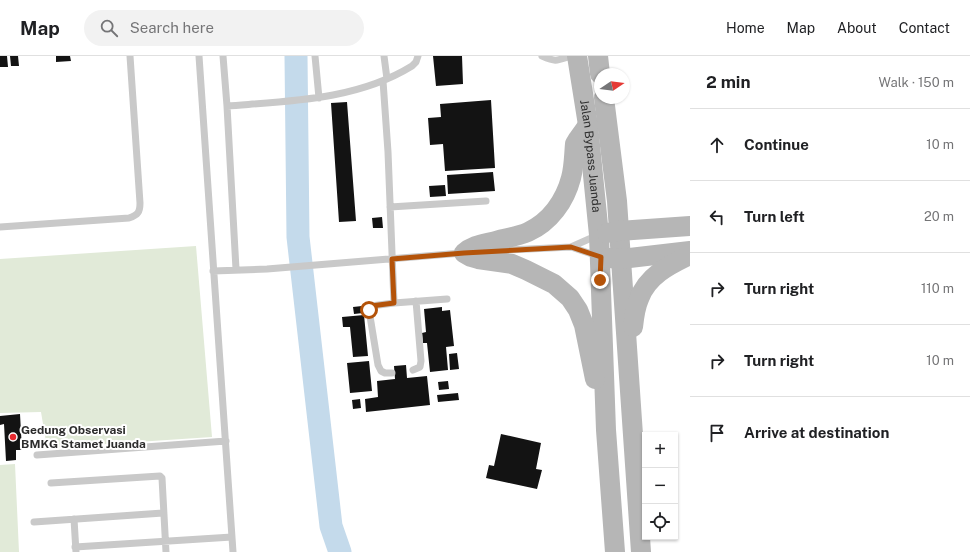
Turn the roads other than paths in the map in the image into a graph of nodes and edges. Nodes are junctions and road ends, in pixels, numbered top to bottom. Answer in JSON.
{"nodes":[{"id":1,"x":130,"y":56,"type":"edge"},
{"id":2,"x":199,"y":56,"type":"edge"},
{"id":3,"x":223,"y":56,"type":"edge"},
{"id":4,"x":315,"y":56,"type":"edge"},
{"id":5,"x":384,"y":56,"type":"edge"},
{"id":6,"x":418,"y":56,"type":"edge"},
{"id":7,"x":542,"y":56,"type":"edge"},
{"id":8,"x":570,"y":56,"type":"edge"},
{"id":9,"x":577,"y":56,"type":"edge"},
{"id":10,"x":598,"y":56,"type":"edge"},
{"id":11,"x":599,"y":68,"type":"edge"},
{"id":12,"x":385,"y":80,"type":"junction"},
{"id":13,"x":316,"y":98,"type":"junction"},
{"id":14,"x":605,"y":104,"type":"edge"},
{"id":15,"x":227,"y":106,"type":"junction"},
{"id":16,"x":588,"y":125,"type":"junction"},
{"id":17,"x":486,"y":201,"type":"dead end"},
{"id":18,"x":390,"y":207,"type":"junction"},
{"id":19,"x":690,"y":226,"type":"edge"},
{"id":20,"x":0,"y":227,"type":"edge"},
{"id":21,"x":619,"y":231,"type":"junction"},
{"id":22,"x":599,"y":235,"type":"junction"},
{"id":23,"x":571,"y":247,"type":"junction"},
{"id":24,"x":690,"y":251,"type":"edge"},
{"id":25,"x":464,"y":253,"type":"junction"},
{"id":26,"x":690,"y":255,"type":"edge"},
{"id":27,"x":601,"y":257,"type":"junction"},
{"id":28,"x":392,"y":259,"type":"junction"},
{"id":29,"x":621,"y":259,"type":"junction"},
{"id":30,"x":236,"y":269,"type":"junction"},
{"id":31,"x":213,"y":270,"type":"junction"},
{"id":32,"x":447,"y":299,"type":"dead end"},
{"id":33,"x":416,"y":301,"type":"junction"},
{"id":34,"x":394,"y":303,"type":"junction"},
{"id":35,"x":629,"y":366,"type":"junction"},
{"id":36,"x":413,"y":370,"type":"dead end"},
{"id":37,"x":392,"y":373,"type":"dead end"},
{"id":38,"x":606,"y":430,"type":"junction"},
{"id":39,"x":226,"y":441,"type":"junction"},
{"id":40,"x":37,"y":455,"type":"dead end"},
{"id":41,"x":51,"y":483,"type":"dead end"},
{"id":42,"x":164,"y":513,"type":"junction"},
{"id":43,"x":74,"y":519,"type":"junction"},
{"id":44,"x":34,"y":522,"type":"dead end"},
{"id":45,"x":232,"y":537,"type":"junction"},
{"id":46,"x":166,"y":541,"type":"junction"},
{"id":47,"x":76,"y":549,"type":"edge"},
{"id":48,"x":166,"y":552,"type":"edge"},
{"id":49,"x":233,"y":552,"type":"edge"},
{"id":50,"x":615,"y":552,"type":"edge"},
{"id":51,"x":641,"y":552,"type":"edge"}],
"edges":[{"from":1,"to":20,"type":"lane"},
{"from":2,"to":31,"type":"lane"},
{"from":3,"to":15,"type":"lane"},
{"from":4,"to":13,"type":"lane"},
{"from":5,"to":12,"type":"lane"},
{"from":6,"to":12,"type":"lane"},
{"from":7,"to":8,"type":"lane"},
{"from":9,"to":16,"type":"main road","name":"Jalan Bypass Juanda"},
{"from":10,"to":11,"type":"main road"},
{"from":12,"to":13,"type":"lane"},
{"from":12,"to":18,"type":"lane"},
{"from":13,"to":15,"type":"lane"},
{"from":14,"to":21,"type":"main road","name":"Jalan Bypass Juanda"},
{"from":15,"to":30,"type":"lane"},
{"from":16,"to":22,"type":"main road","name":"Jalan Bypass Juanda"},
{"from":16,"to":25,"type":"main road"},
{"from":17,"to":18,"type":"lane"},
{"from":18,"to":28,"type":"lane"},
{"from":19,"to":21,"type":"main road"},
{"from":21,"to":22,"type":"main road"},
{"from":21,"to":29,"type":"main road","name":"Jalan Bypass Juanda"},
{"from":22,"to":23,"type":"lane"},
{"from":22,"to":27,"type":"main road","name":"Jalan Bypass Juanda"},
{"from":23,"to":25,"type":"lane"},
{"from":23,"to":27,"type":"lane"},
{"from":24,"to":29,"type":"main road"},
{"from":25,"to":28,"type":"lane"},
{"from":25,"to":38,"type":"main road"},
{"from":26,"to":35,"type":"main road"},
{"from":27,"to":29,"type":"main road"},
{"from":27,"to":38,"type":"main road","name":"Jalan Bypass Juanda"},
{"from":28,"to":30,"type":"lane"},
{"from":28,"to":34,"type":"lane"},
{"from":29,"to":35,"type":"main road","name":"Jalan Bypass Juanda"},
{"from":30,"to":31,"type":"lane"},
{"from":31,"to":39,"type":"lane"},
{"from":32,"to":33,"type":"lane"},
{"from":33,"to":34,"type":"lane"},
{"from":33,"to":36,"type":"lane"},
{"from":34,"to":37,"type":"lane"},
{"from":35,"to":51,"type":"main road"},
{"from":38,"to":50,"type":"main road"},
{"from":39,"to":40,"type":"lane"},
{"from":39,"to":45,"type":"lane"},
{"from":41,"to":42,"type":"lane"},
{"from":42,"to":43,"type":"lane"},
{"from":42,"to":46,"type":"lane"},
{"from":43,"to":44,"type":"lane"},
{"from":43,"to":47,"type":"lane"},
{"from":45,"to":46,"type":"lane"},
{"from":45,"to":49,"type":"lane"},
{"from":46,"to":47,"type":"lane"},
{"from":46,"to":48,"type":"lane"}]}
